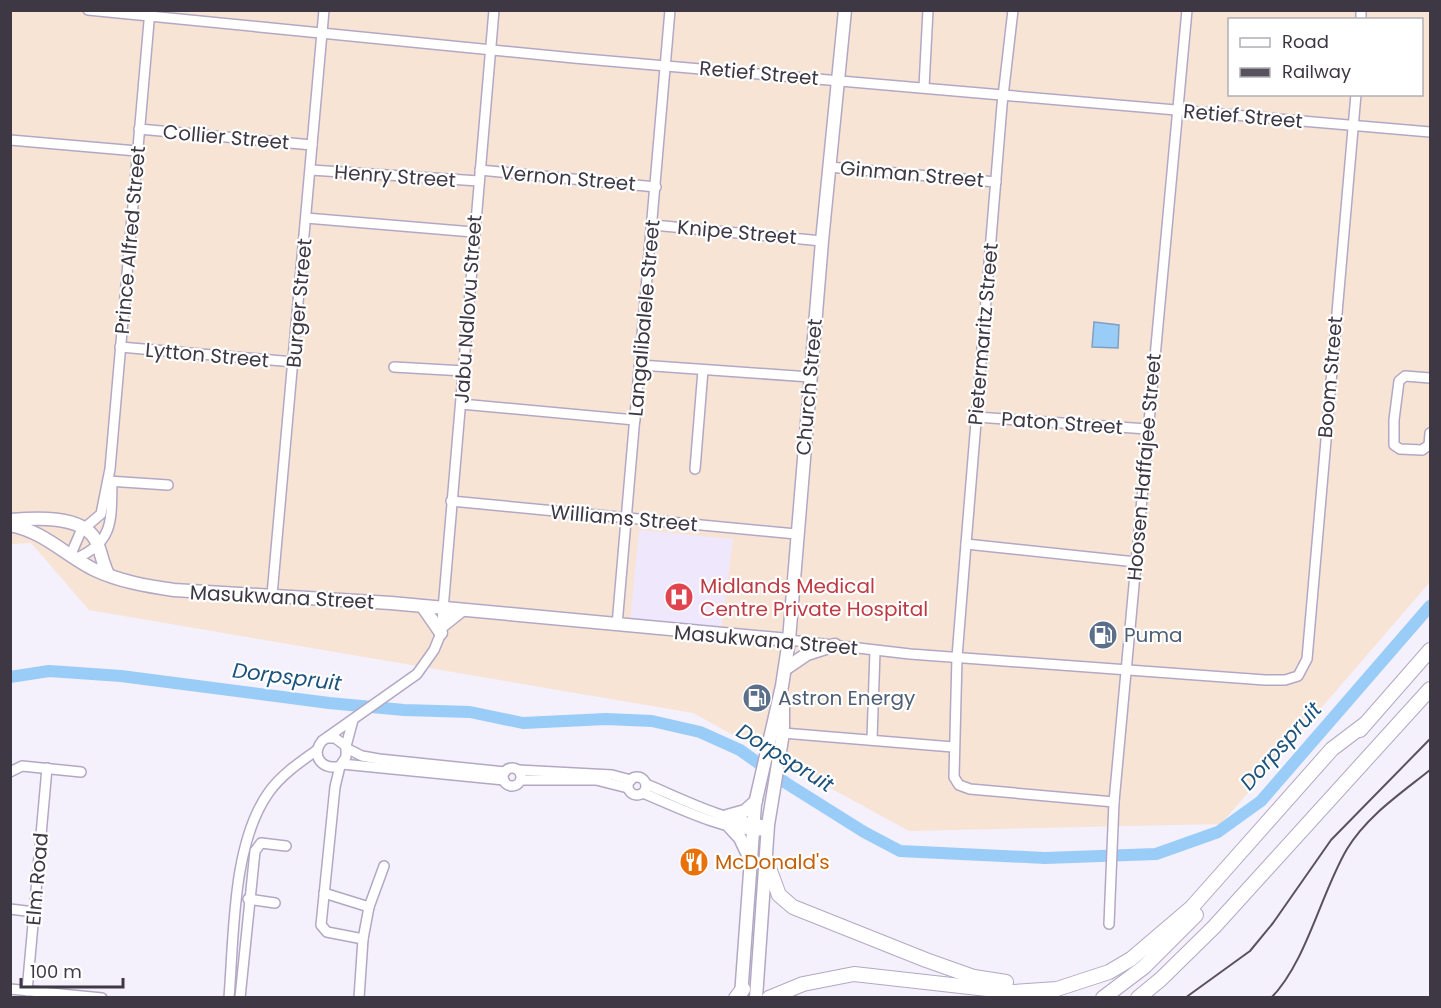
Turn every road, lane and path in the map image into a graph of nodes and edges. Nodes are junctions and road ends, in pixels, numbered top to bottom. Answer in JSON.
{"nodes":[{"id":1,"x":88,"y":10,"type":"edge"},
{"id":2,"x":324,"y":10,"type":"edge"},
{"id":3,"x":494,"y":10,"type":"edge"},
{"id":4,"x":670,"y":10,"type":"edge"},
{"id":5,"x":839,"y":10,"type":"edge"},
{"id":6,"x":845,"y":10,"type":"edge"},
{"id":7,"x":928,"y":10,"type":"edge"},
{"id":8,"x":1013,"y":10,"type":"edge"},
{"id":9,"x":1187,"y":10,"type":"edge"},
{"id":10,"x":150,"y":13,"type":"edge"},
{"id":11,"x":322,"y":33,"type":"junction"},
{"id":12,"x":491,"y":50,"type":"junction"},
{"id":13,"x":666,"y":65,"type":"junction"},
{"id":14,"x":836,"y":83,"type":"junction"},
{"id":15,"x":924,"y":87,"type":"junction"},
{"id":16,"x":1003,"y":95,"type":"junction"},
{"id":17,"x":1356,"y":96,"type":"edge"},
{"id":18,"x":1176,"y":110,"type":"junction"},
{"id":19,"x":1354,"y":126,"type":"junction"},
{"id":20,"x":139,"y":129,"type":"junction"},
{"id":21,"x":1431,"y":132,"type":"edge"},
{"id":22,"x":10,"y":140,"type":"edge"},
{"id":23,"x":312,"y":145,"type":"junction"},
{"id":24,"x":137,"y":151,"type":"junction"},
{"id":25,"x":829,"y":167,"type":"junction"},
{"id":26,"x":480,"y":170,"type":"junction"},
{"id":27,"x":311,"y":171,"type":"junction"},
{"id":28,"x":478,"y":181,"type":"junction"},
{"id":29,"x":996,"y":182,"type":"junction"},
{"id":30,"x":656,"y":187,"type":"junction"},
{"id":31,"x":306,"y":218,"type":"junction"},
{"id":32,"x":653,"y":225,"type":"junction"},
{"id":33,"x":473,"y":232,"type":"junction"},
{"id":34,"x":822,"y":241,"type":"junction"},
{"id":35,"x":120,"y":347,"type":"junction"},
{"id":36,"x":294,"y":362,"type":"junction"},
{"id":37,"x":640,"y":365,"type":"junction"},
{"id":38,"x":394,"y":368,"type":"dead end"},
{"id":39,"x":703,"y":370,"type":"junction"},
{"id":40,"x":464,"y":371,"type":"junction"},
{"id":41,"x":810,"y":377,"type":"junction"},
{"id":42,"x":1431,"y":378,"type":"edge"},
{"id":43,"x":461,"y":404,"type":"junction"},
{"id":44,"x":977,"y":417,"type":"junction"},
{"id":45,"x":635,"y":420,"type":"junction"},
{"id":46,"x":1147,"y":429,"type":"junction"},
{"id":47,"x":1431,"y":433,"type":"edge"},
{"id":48,"x":695,"y":469,"type":"dead end"},
{"id":49,"x":110,"y":481,"type":"junction"},
{"id":50,"x":168,"y":485,"type":"dead end"},
{"id":51,"x":451,"y":501,"type":"junction"},
{"id":52,"x":626,"y":519,"type":"junction"},
{"id":53,"x":10,"y":520,"type":"edge"},
{"id":54,"x":10,"y":525,"type":"edge"},
{"id":55,"x":85,"y":528,"type":"junction"},
{"id":56,"x":796,"y":534,"type":"junction"},
{"id":57,"x":966,"y":544,"type":"junction"},
{"id":58,"x":98,"y":547,"type":"junction"},
{"id":59,"x":74,"y":556,"type":"junction"},
{"id":60,"x":1136,"y":562,"type":"junction"},
{"id":61,"x":108,"y":574,"type":"junction"},
{"id":62,"x":272,"y":595,"type":"junction"},
{"id":63,"x":423,"y":607,"type":"junction"},
{"id":64,"x":444,"y":608,"type":"junction"},
{"id":65,"x":462,"y":610,"type":"junction"},
{"id":66,"x":617,"y":625,"type":"junction"},
{"id":67,"x":441,"y":630,"type":"junction"},
{"id":68,"x":789,"y":640,"type":"junction"},
{"id":69,"x":835,"y":645,"type":"junction"},
{"id":70,"x":1431,"y":650,"type":"edge"},
{"id":71,"x":875,"y":651,"type":"junction"},
{"id":72,"x":957,"y":657,"type":"junction"},
{"id":73,"x":1307,"y":659,"type":"joint"},
{"id":74,"x":785,"y":669,"type":"junction"},
{"id":75,"x":1126,"y":671,"type":"junction"},
{"id":76,"x":782,"y":686,"type":"junction"},
{"id":77,"x":1431,"y":689,"type":"edge"},
{"id":78,"x":355,"y":718,"type":"junction"},
{"id":79,"x":1365,"y":724,"type":"junction"},
{"id":80,"x":783,"y":732,"type":"junction"},
{"id":81,"x":326,"y":738,"type":"junction"},
{"id":82,"x":872,"y":740,"type":"junction"},
{"id":83,"x":346,"y":747,"type":"junction"},
{"id":84,"x":953,"y":747,"type":"junction"},
{"id":85,"x":317,"y":750,"type":"junction"},
{"id":86,"x":341,"y":765,"type":"junction"},
{"id":87,"x":296,"y":766,"type":"junction"},
{"id":88,"x":324,"y":766,"type":"junction"},
{"id":89,"x":47,"y":768,"type":"junction"},
{"id":90,"x":518,"y":770,"type":"junction"},
{"id":91,"x":10,"y":771,"type":"edge"},
{"id":92,"x":81,"y":772,"type":"dead end"},
{"id":93,"x":504,"y":776,"type":"junction"},
{"id":94,"x":521,"y":780,"type":"junction"},
{"id":95,"x":630,"y":784,"type":"junction"},
{"id":96,"x":335,"y":787,"type":"junction"},
{"id":97,"x":644,"y":789,"type":"junction"},
{"id":98,"x":756,"y":801,"type":"junction"},
{"id":99,"x":1114,"y":802,"type":"junction"},
{"id":100,"x":728,"y":821,"type":"junction"},
{"id":101,"x":753,"y":828,"type":"junction"},
{"id":102,"x":768,"y":829,"type":"junction"},
{"id":103,"x":286,"y":846,"type":"dead end"},
{"id":104,"x":766,"y":860,"type":"junction"},
{"id":105,"x":750,"y":861,"type":"junction"},
{"id":106,"x":384,"y":866,"type":"dead end"},
{"id":107,"x":324,"y":893,"type":"junction"},
{"id":108,"x":248,"y":899,"type":"junction"},
{"id":109,"x":275,"y":903,"type":"dead end"},
{"id":110,"x":369,"y":906,"type":"junction"},
{"id":111,"x":10,"y":909,"type":"edge"},
{"id":112,"x":34,"y":912,"type":"junction"},
{"id":113,"x":1109,"y":924,"type":"dead end"},
{"id":114,"x":1163,"y":933,"type":"junction"},
{"id":115,"x":363,"y":939,"type":"junction"},
{"id":116,"x":10,"y":989,"type":"edge"},
{"id":117,"x":27,"y":991,"type":"junction"},
{"id":118,"x":740,"y":995,"type":"edge"},
{"id":119,"x":102,"y":998,"type":"edge"},
{"id":120,"x":229,"y":998,"type":"edge"},
{"id":121,"x":240,"y":998,"type":"edge"},
{"id":122,"x":359,"y":998,"type":"edge"},
{"id":123,"x":756,"y":998,"type":"edge"},
{"id":124,"x":769,"y":998,"type":"edge"},
{"id":125,"x":1103,"y":998,"type":"edge"},
{"id":126,"x":1138,"y":998,"type":"edge"}],
"edges":[{"from":1,"to":10,"type":"street","name":"Retief Street"},
{"from":2,"to":11,"type":"street","name":"Burger Street"},
{"from":3,"to":12,"type":"street","name":"Jabu Ndlovu Street"},
{"from":4,"to":13,"type":"street","name":"Langalibalele Street"},
{"from":5,"to":14,"type":"main road","name":"Church Street"},
{"from":6,"to":14,"type":"main road","name":"Church Street"},
{"from":7,"to":15,"type":"street"},
{"from":8,"to":16,"type":"street","name":"Pietermaritz Street"},
{"from":9,"to":18,"type":"street","name":"Hoosen Haffajee Street"},
{"from":10,"to":11,"type":"street","name":"Retief Street"},
{"from":10,"to":20,"type":"street","name":"Prince Alfred Street"},
{"from":11,"to":12,"type":"street","name":"Retief Street"},
{"from":11,"to":23,"type":"street","name":"Burger Street"},
{"from":12,"to":13,"type":"street","name":"Retief Street"},
{"from":12,"to":26,"type":"street","name":"Jabu Ndlovu Street"},
{"from":13,"to":14,"type":"street","name":"Retief Street"},
{"from":13,"to":30,"type":"street","name":"Langalibalele Street"},
{"from":14,"to":15,"type":"street","name":"Retief Street"},
{"from":14,"to":25,"type":"main road","name":"Church Street"},
{"from":15,"to":16,"type":"street","name":"Retief Street"},
{"from":16,"to":18,"type":"street","name":"Retief Street"},
{"from":16,"to":29,"type":"street","name":"Pietermaritz Street"},
{"from":17,"to":19,"type":"street","name":"Boom Street"},
{"from":18,"to":19,"type":"street","name":"Retief Street"},
{"from":18,"to":46,"type":"street","name":"Hoosen Haffajee Street"},
{"from":19,"to":21,"type":"street","name":"Retief Street"},
{"from":19,"to":73,"type":"street","name":"Boom Street"},
{"from":20,"to":23,"type":"street","name":"Collier Street"},
{"from":20,"to":24,"type":"street","name":"Prince Alfred Street"},
{"from":22,"to":24,"type":"street"},
{"from":23,"to":27,"type":"street","name":"Burger Street"},
{"from":24,"to":35,"type":"street","name":"Prince Alfred Street"},
{"from":25,"to":29,"type":"street","name":"Ginman Street"},
{"from":25,"to":34,"type":"main road","name":"Church Street"},
{"from":26,"to":28,"type":"street","name":"Jabu Ndlovu Street"},
{"from":26,"to":30,"type":"street","name":"Vernon Street"},
{"from":27,"to":28,"type":"street","name":"Henry Street"},
{"from":27,"to":31,"type":"street","name":"Burger Street"},
{"from":28,"to":33,"type":"street","name":"Jabu Ndlovu Street"},
{"from":29,"to":44,"type":"street","name":"Pietermaritz Street"},
{"from":30,"to":32,"type":"street","name":"Langalibalele Street"},
{"from":31,"to":33,"type":"street"},
{"from":31,"to":36,"type":"street","name":"Burger Street"},
{"from":32,"to":34,"type":"street","name":"Knipe Street"},
{"from":32,"to":37,"type":"street","name":"Langalibalele Street"},
{"from":33,"to":40,"type":"street","name":"Jabu Ndlovu Street"},
{"from":34,"to":41,"type":"main road","name":"Church Street"},
{"from":35,"to":36,"type":"street","name":"Lytton Street"},
{"from":35,"to":49,"type":"street","name":"Prince Alfred Street"},
{"from":36,"to":62,"type":"street","name":"Burger Street"},
{"from":37,"to":39,"type":"street"},
{"from":37,"to":45,"type":"street","name":"Langalibalele Street"},
{"from":38,"to":40,"type":"street"},
{"from":39,"to":41,"type":"street"},
{"from":39,"to":48,"type":"street"},
{"from":40,"to":43,"type":"street","name":"Jabu Ndlovu Street"},
{"from":41,"to":56,"type":"main road","name":"Church Street"},
{"from":42,"to":47,"type":"street"},
{"from":43,"to":45,"type":"street"},
{"from":43,"to":51,"type":"street","name":"Jabu Ndlovu Street"},
{"from":44,"to":46,"type":"street","name":"Paton Street"},
{"from":44,"to":57,"type":"street","name":"Pietermaritz Street"},
{"from":45,"to":52,"type":"street","name":"Langalibalele Street"},
{"from":46,"to":60,"type":"street","name":"Hoosen Haffajee Street"},
{"from":49,"to":50,"type":"street"},
{"from":49,"to":55,"type":"street","name":"Prince Alfred Street"},
{"from":49,"to":58,"type":"street","name":"Prince Alfred Street"},
{"from":51,"to":52,"type":"street","name":"Williams Street"},
{"from":51,"to":64,"type":"street","name":"Jabu Ndlovu Street"},
{"from":52,"to":56,"type":"street","name":"Williams Street"},
{"from":52,"to":66,"type":"street","name":"Langalibalele Street"},
{"from":53,"to":55,"type":"main road"},
{"from":54,"to":59,"type":"main road","name":"Masukwana Street"},
{"from":55,"to":58,"type":"main road"},
{"from":55,"to":59,"type":"street","name":"Prince Alfred Street"},
{"from":56,"to":68,"type":"main road","name":"Church Street"},
{"from":57,"to":60,"type":"street"},
{"from":57,"to":72,"type":"street","name":"Pietermaritz Street"},
{"from":58,"to":59,"type":"street"},
{"from":58,"to":61,"type":"main road"},
{"from":59,"to":61,"type":"main road","name":"Masukwana Street"},
{"from":60,"to":75,"type":"street","name":"Hoosen Haffajee Street"},
{"from":61,"to":62,"type":"main road","name":"Masukwana Street"},
{"from":62,"to":63,"type":"main road","name":"Masukwana Street"},
{"from":63,"to":64,"type":"main road","name":"Masukwana Street"},
{"from":63,"to":67,"type":"main road"},
{"from":64,"to":65,"type":"main road","name":"Masukwana Street"},
{"from":64,"to":67,"type":"street","name":"Jabu Ndlovu Street"},
{"from":65,"to":66,"type":"main road","name":"Masukwana Street"},
{"from":65,"to":67,"type":"main road"},
{"from":66,"to":68,"type":"main road","name":"Masukwana Street"},
{"from":67,"to":78,"type":"street","name":"Jabu Ndlovu Street"},
{"from":68,"to":69,"type":"street","name":"Masukwana Street"},
{"from":68,"to":74,"type":"main road","name":"Church Street"},
{"from":69,"to":71,"type":"street","name":"Masukwana Street"},
{"from":69,"to":74,"type":"main road"},
{"from":70,"to":79,"type":"highway"},
{"from":71,"to":72,"type":"street","name":"Masukwana Street"},
{"from":71,"to":82,"type":"street"},
{"from":72,"to":75,"type":"street","name":"Masukwana Street"},
{"from":72,"to":84,"type":"street","name":"Pietermaritz Street"},
{"from":73,"to":75,"type":"street","name":"Masukwana Street"},
{"from":74,"to":76,"type":"main road","name":"Church Street"},
{"from":75,"to":99,"type":"street","name":"Hoosen Haffajee Street"},
{"from":76,"to":80,"type":"main road","name":"Church Street"},
{"from":76,"to":98,"type":"main road","name":"Church Street"},
{"from":77,"to":126,"type":"highway"},
{"from":78,"to":81,"type":"street","name":"Jabu Ndlovu Street"},
{"from":78,"to":83,"type":"street"},
{"from":79,"to":114,"type":"highway"},
{"from":79,"to":125,"type":"highway"},
{"from":80,"to":82,"type":"street"},
{"from":80,"to":102,"type":"main road","name":"Church Street"},
{"from":81,"to":83,"type":"street"},
{"from":81,"to":85,"type":"street"},
{"from":82,"to":84,"type":"street"},
{"from":83,"to":86,"type":"street"},
{"from":83,"to":93,"type":"street"},
{"from":84,"to":99,"type":"street","name":"Pietermaritz Street"},
{"from":85,"to":87,"type":"street"},
{"from":85,"to":88,"type":"street"},
{"from":86,"to":88,"type":"street"},
{"from":86,"to":93,"type":"street"},
{"from":86,"to":96,"type":"street"},
{"from":87,"to":88,"type":"street"},
{"from":87,"to":120,"type":"street"},
{"from":88,"to":96,"type":"street"},
{"from":89,"to":91,"type":"street"},
{"from":89,"to":92,"type":"street"},
{"from":89,"to":112,"type":"street","name":"Elm Road"},
{"from":90,"to":93,"type":"street"},
{"from":90,"to":94,"type":"street"},
{"from":90,"to":95,"type":"street"},
{"from":93,"to":94,"type":"street"},
{"from":94,"to":95,"type":"street"},
{"from":95,"to":97,"type":"street"},
{"from":95,"to":97,"type":"street"},
{"from":96,"to":107,"type":"street"},
{"from":97,"to":100,"type":"street"},
{"from":98,"to":100,"type":"main road"},
{"from":98,"to":101,"type":"main road","name":"Church Street"},
{"from":99,"to":113,"type":"street","name":"Hoosen Haffajee Street"},
{"from":100,"to":101,"type":"street"},
{"from":100,"to":105,"type":"main road"},
{"from":101,"to":102,"type":"street"},
{"from":101,"to":105,"type":"main road","name":"Church Street"},
{"from":102,"to":104,"type":"main road","name":"Church Street"},
{"from":103,"to":108,"type":"street"},
{"from":104,"to":114,"type":"highway"},
{"from":104,"to":123,"type":"main road","name":"Church Street"},
{"from":105,"to":118,"type":"main road","name":"Church Street"},
{"from":106,"to":110,"type":"street"},
{"from":107,"to":110,"type":"street"},
{"from":107,"to":115,"type":"street"},
{"from":108,"to":109,"type":"street"},
{"from":108,"to":121,"type":"street"},
{"from":110,"to":115,"type":"street"},
{"from":111,"to":112,"type":"street"},
{"from":112,"to":117,"type":"street","name":"Elm Road"},
{"from":114,"to":124,"type":"highway"},
{"from":115,"to":122,"type":"street"},
{"from":116,"to":117,"type":"street"},
{"from":117,"to":119,"type":"street"}]}
